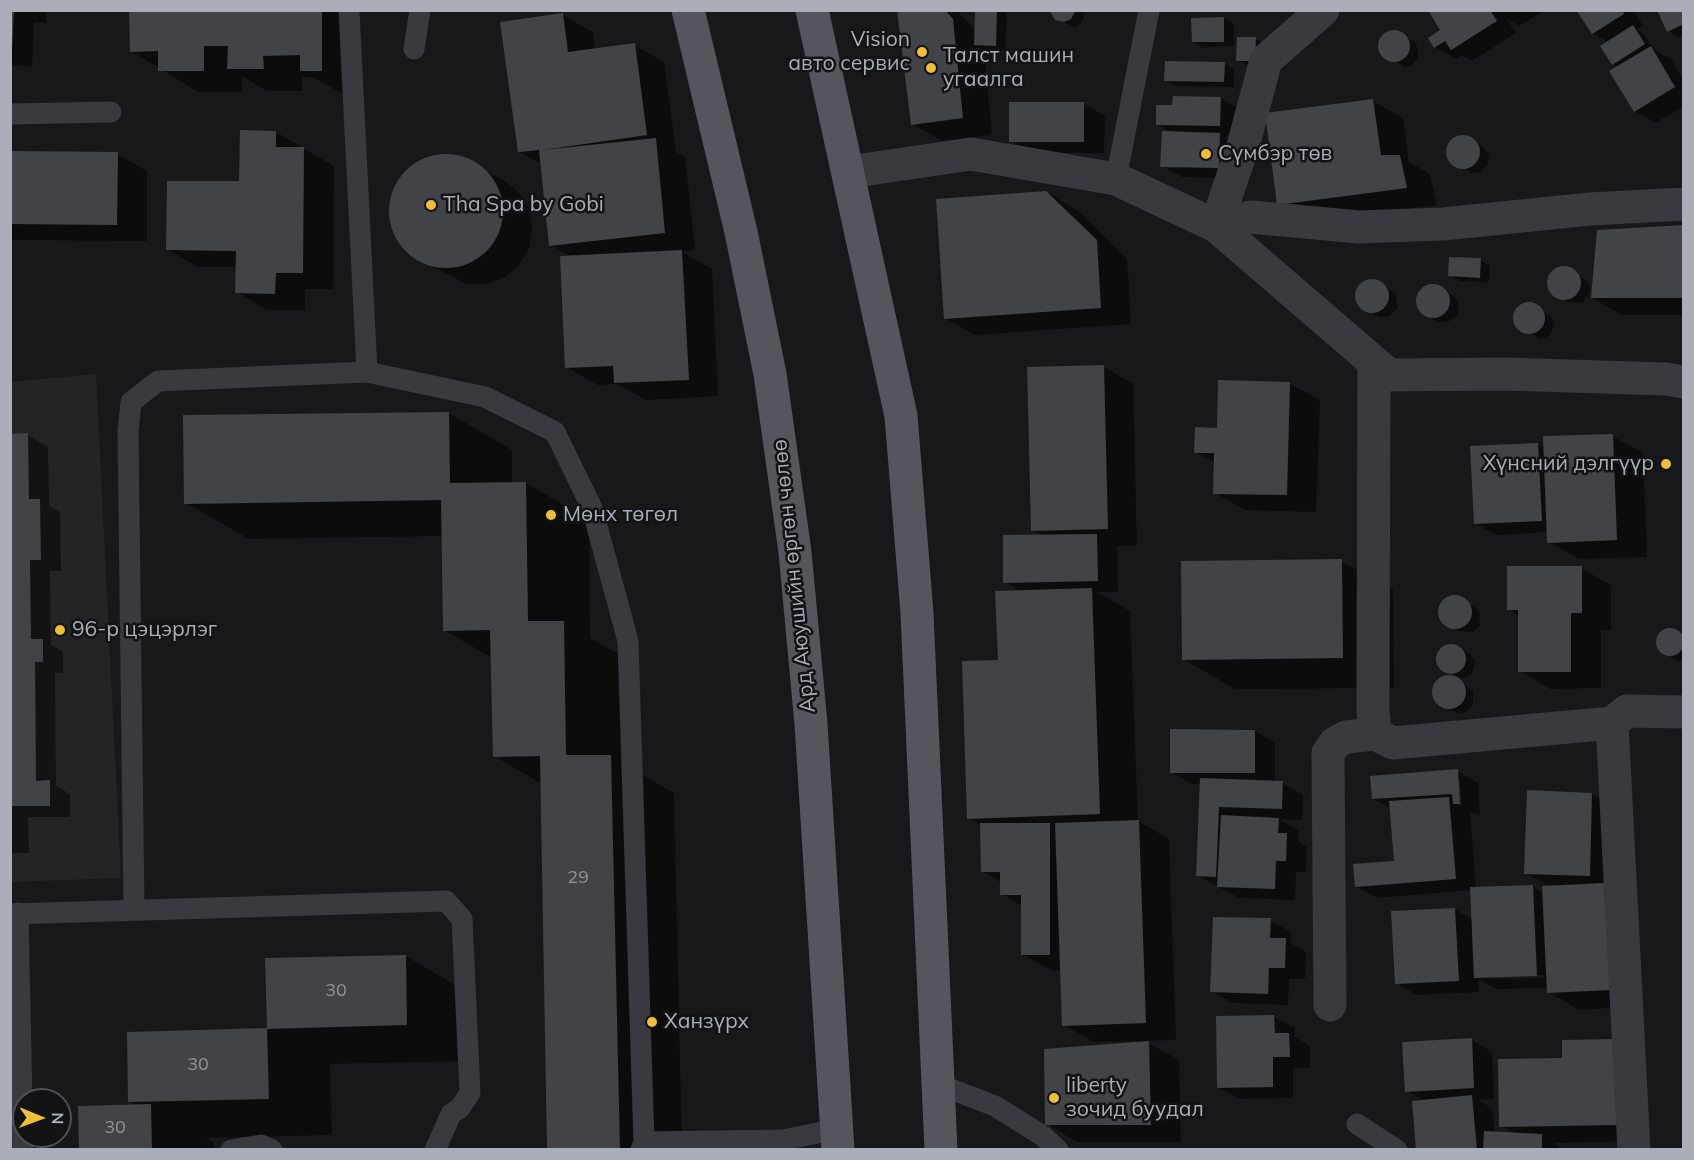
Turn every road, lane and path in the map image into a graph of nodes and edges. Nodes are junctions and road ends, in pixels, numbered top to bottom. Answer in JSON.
{"nodes":[{"id":1,"x":349,"y":10,"type":"edge"},
{"id":2,"x":420,"y":10,"type":"edge"},
{"id":3,"x":688,"y":10,"type":"edge"},
{"id":4,"x":812,"y":10,"type":"edge"},
{"id":5,"x":1149,"y":10,"type":"edge"},
{"id":6,"x":1323,"y":10,"type":"edge"},
{"id":7,"x":414,"y":49,"type":"dead end"},
{"id":8,"x":111,"y":112,"type":"dead end"},
{"id":9,"x":10,"y":114,"type":"edge"},
{"id":10,"x":849,"y":172,"type":"junction"},
{"id":11,"x":1116,"y":179,"type":"junction"},
{"id":12,"x":1683,"y":204,"type":"edge"},
{"id":13,"x":1216,"y":226,"type":"junction"},
{"id":14,"x":1374,"y":362,"type":"junction"},
{"id":15,"x":367,"y":372,"type":"junction"},
{"id":16,"x":1683,"y":382,"type":"edge"},
{"id":17,"x":1683,"y":712,"type":"edge"},
{"id":18,"x":1612,"y":723,"type":"junction"},
{"id":19,"x":1375,"y":734,"type":"junction"},
{"id":20,"x":134,"y":910,"type":"junction"},
{"id":21,"x":14,"y":914,"type":"edge"},
{"id":22,"x":1330,"y":1005,"type":"dead end"},
{"id":23,"x":938,"y":1084,"type":"junction"},
{"id":24,"x":1357,"y":1124,"type":"dead end"},
{"id":25,"x":838,"y":1139,"type":"edge"},
{"id":26,"x":643,"y":1146,"type":"edge"},
{"id":27,"x":23,"y":1149,"type":"edge"},
{"id":28,"x":231,"y":1149,"type":"edge"},
{"id":29,"x":272,"y":1149,"type":"edge"},
{"id":30,"x":435,"y":1149,"type":"edge"},
{"id":31,"x":940,"y":1149,"type":"edge"},
{"id":32,"x":1058,"y":1149,"type":"edge"},
{"id":33,"x":1396,"y":1149,"type":"edge"},
{"id":34,"x":1634,"y":1149,"type":"edge"}],
"edges":[{"from":1,"to":15,"type":"lane"},
{"from":2,"to":7,"type":"lane"},
{"from":3,"to":25,"type":"main road","name":"Ард Аюушийн өргөн чөлөө"},
{"from":4,"to":10,"type":"main road"},
{"from":5,"to":11,"type":"lane"},
{"from":6,"to":13,"type":"street"},
{"from":8,"to":9,"type":"lane"},
{"from":10,"to":11,"type":"street"},
{"from":10,"to":23,"type":"main road"},
{"from":11,"to":13,"type":"street"},
{"from":12,"to":13,"type":"street"},
{"from":13,"to":14,"type":"street"},
{"from":14,"to":16,"type":"street"},
{"from":14,"to":19,"type":"street"},
{"from":15,"to":20,"type":"lane"},
{"from":15,"to":26,"type":"lane"},
{"from":17,"to":18,"type":"street"},
{"from":18,"to":19,"type":"street"},
{"from":18,"to":34,"type":"street"},
{"from":19,"to":22,"type":"street"},
{"from":20,"to":21,"type":"lane"},
{"from":20,"to":30,"type":"lane"},
{"from":21,"to":27,"type":"lane"},
{"from":23,"to":31,"type":"main road"},
{"from":23,"to":32,"type":"lane"},
{"from":24,"to":33,"type":"lane"},
{"from":25,"to":26,"type":"lane"},
{"from":28,"to":29,"type":"lane"}]}
